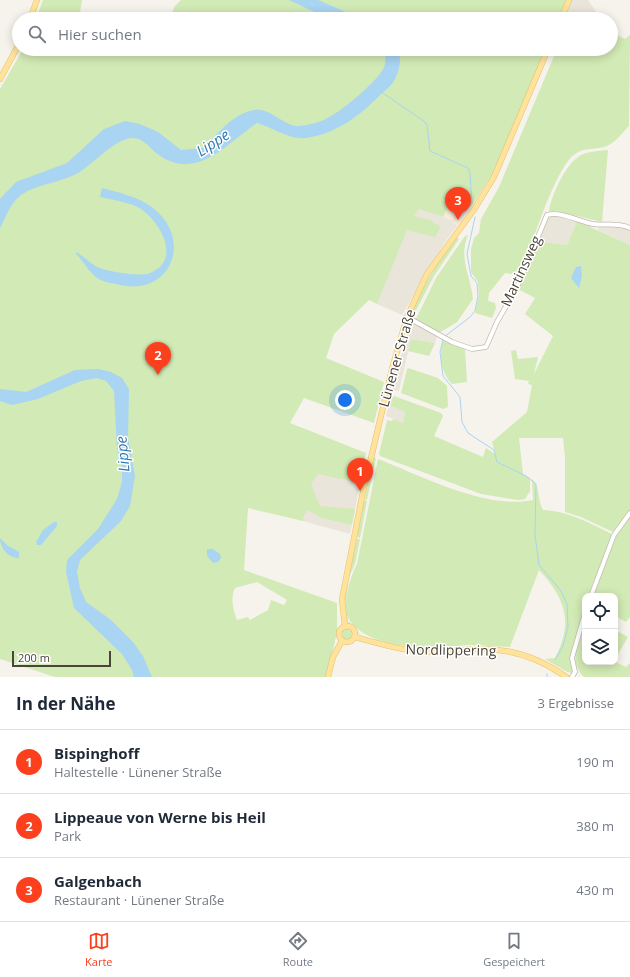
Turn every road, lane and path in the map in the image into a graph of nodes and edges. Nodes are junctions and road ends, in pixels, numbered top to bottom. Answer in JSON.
{"nodes":[{"id":1,"x":37,"y":0,"type":"edge"},
{"id":2,"x":568,"y":0,"type":"edge"},
{"id":3,"x":33,"y":12,"type":"edge"},
{"id":4,"x":564,"y":12,"type":"edge"},
{"id":5,"x":12,"y":56,"type":"edge"},
{"id":6,"x":545,"y":56,"type":"edge"},
{"id":7,"x":0,"y":79,"type":"edge"},
{"id":8,"x":630,"y":228,"type":"edge"},
{"id":9,"x":407,"y":317,"type":"junction"},
{"id":10,"x":630,"y":513,"type":"edge"},
{"id":11,"x":592,"y":593,"type":"edge"},
{"id":12,"x":582,"y":623,"type":"edge"},
{"id":13,"x":346,"y":626,"type":"junction"},
{"id":14,"x":355,"y":637,"type":"junction"},
{"id":15,"x":342,"y":641,"type":"junction"},
{"id":16,"x":328,"y":677,"type":"edge"},
{"id":17,"x":566,"y":677,"type":"edge"},
{"id":18,"x":572,"y":677,"type":"edge"}],
"edges":[{"from":1,"to":3,"type":"main road"},
{"from":2,"to":4,"type":"main road"},
{"from":5,"to":7,"type":"main road"},
{"from":6,"to":9,"type":"main road","name":"Lünener Straße"},
{"from":8,"to":9,"type":"street","name":"Martinsweg"},
{"from":9,"to":13,"type":"main road","name":"Lünener Straße"},
{"from":10,"to":11,"type":"street"},
{"from":12,"to":18,"type":"street"},
{"from":13,"to":14,"type":"main road"},
{"from":13,"to":15,"type":"main road"},
{"from":14,"to":15,"type":"main road"},
{"from":14,"to":17,"type":"main road","name":"Nordlippering"},
{"from":15,"to":16,"type":"main road"}]}
